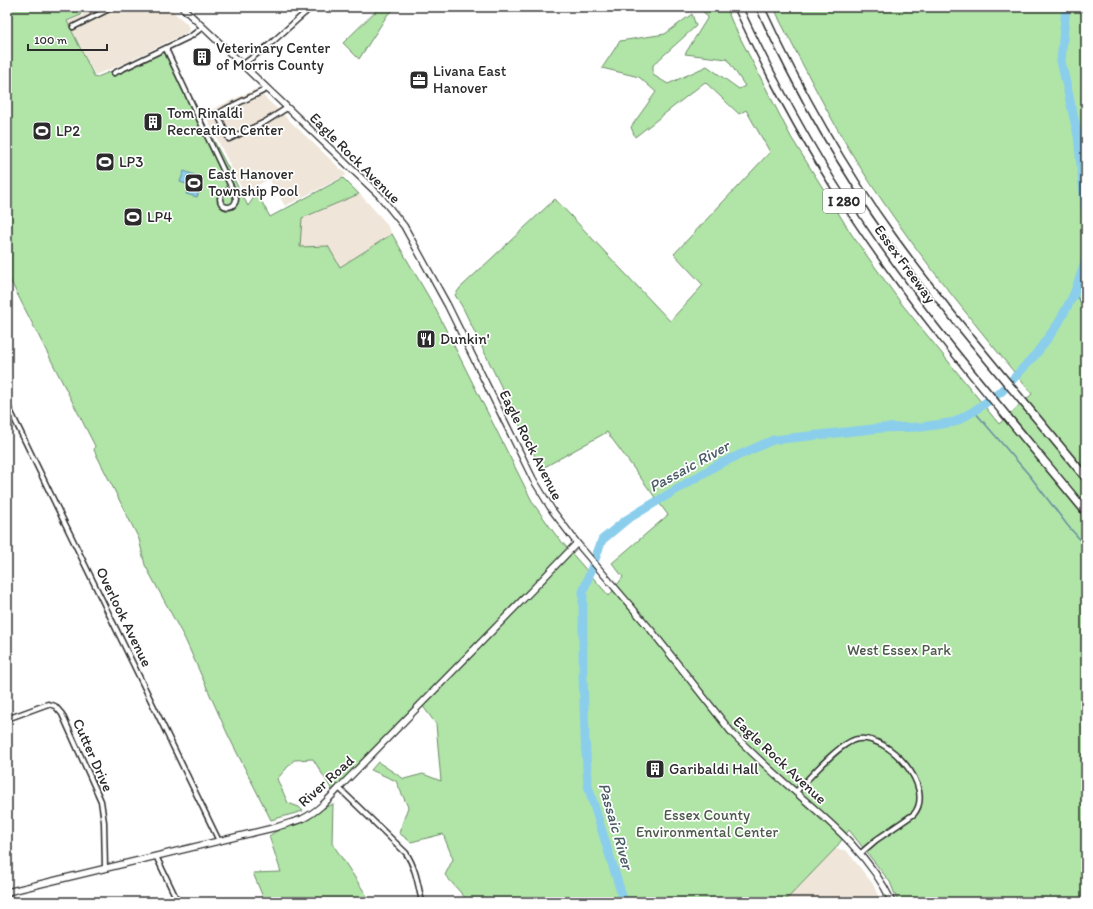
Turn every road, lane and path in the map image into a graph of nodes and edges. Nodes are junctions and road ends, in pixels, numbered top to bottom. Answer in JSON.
{"nodes":[{"id":1,"x":113,"y":7,"type":"edge"},
{"id":2,"x":182,"y":7,"type":"edge"},
{"id":3,"x":299,"y":7,"type":"edge"},
{"id":4,"x":314,"y":7,"type":"edge"},
{"id":5,"x":738,"y":7,"type":"edge"},
{"id":6,"x":760,"y":7,"type":"edge"},
{"id":7,"x":305,"y":13,"type":"junction"},
{"id":8,"x":73,"y":27,"type":"dead end"},
{"id":9,"x":202,"y":27,"type":"junction"},
{"id":10,"x":166,"y":48,"type":"junction"},
{"id":11,"x":242,"y":65,"type":"junction"},
{"id":12,"x":114,"y":74,"type":"dead end"},
{"id":13,"x":267,"y":89,"type":"junction"},
{"id":14,"x":287,"y":108,"type":"junction"},
{"id":15,"x":235,"y":195,"type":"dead end"},
{"id":16,"x":7,"y":404,"type":"edge"},
{"id":17,"x":1086,"y":478,"type":"edge"},
{"id":18,"x":1086,"y":512,"type":"edge"},
{"id":19,"x":577,"y":542,"type":"junction"},
{"id":20,"x":7,"y":719,"type":"edge"},
{"id":21,"x":340,"y":788,"type":"junction"},
{"id":22,"x":796,"y":792,"type":"junction"},
{"id":23,"x":219,"y":841,"type":"junction"},
{"id":24,"x":861,"y":853,"type":"junction"},
{"id":25,"x":156,"y":856,"type":"junction"},
{"id":26,"x":106,"y":868,"type":"junction"},
{"id":27,"x":7,"y":892,"type":"edge"},
{"id":28,"x":7,"y":896,"type":"edge"},
{"id":29,"x":10,"y":902,"type":"edge"},
{"id":30,"x":178,"y":902,"type":"edge"},
{"id":31,"x":422,"y":902,"type":"edge"},
{"id":32,"x":892,"y":902,"type":"edge"}],
"edges":[{"from":1,"to":8,"type":"street"},
{"from":2,"to":9,"type":"main road","name":"Eagle Rock Avenue"},
{"from":3,"to":7,"type":"street"},
{"from":4,"to":7,"type":"street"},
{"from":5,"to":18,"type":"highway","name":"Essex Freeway","number":"I 280"},
{"from":6,"to":17,"type":"highway","name":"Essex Freeway","number":"I 280"},
{"from":7,"to":11,"type":"street"},
{"from":9,"to":10,"type":"street"},
{"from":9,"to":11,"type":"main road","name":"Eagle Rock Avenue"},
{"from":10,"to":12,"type":"street"},
{"from":10,"to":15,"type":"street"},
{"from":11,"to":13,"type":"main road","name":"Eagle Rock Avenue"},
{"from":13,"to":14,"type":"main road","name":"Eagle Rock Avenue"},
{"from":13,"to":14,"type":"street"},
{"from":14,"to":19,"type":"main road","name":"Eagle Rock Avenue"},
{"from":16,"to":23,"type":"street","name":"Overlook Avenue"},
{"from":19,"to":21,"type":"main road","name":"River Road"},
{"from":19,"to":22,"type":"main road","name":"Eagle Rock Avenue"},
{"from":20,"to":26,"type":"street","name":"Cutter Drive"},
{"from":21,"to":23,"type":"main road","name":"River Road"},
{"from":21,"to":31,"type":"street"},
{"from":22,"to":24,"type":"main road","name":"Eagle Rock Avenue"},
{"from":22,"to":24,"type":"street"},
{"from":23,"to":25,"type":"main road","name":"River Road"},
{"from":24,"to":32,"type":"main road","name":"Eagle Rock Avenue"},
{"from":25,"to":26,"type":"main road","name":"River Road"},
{"from":25,"to":30,"type":"street"},
{"from":26,"to":27,"type":"main road","name":"River Road"},
{"from":28,"to":29,"type":"street"}]}
